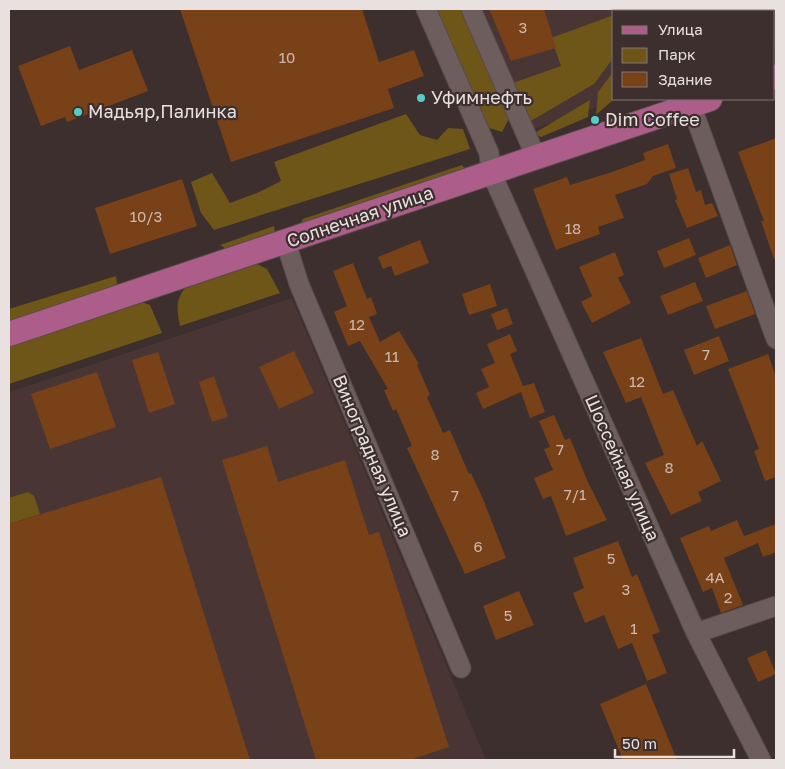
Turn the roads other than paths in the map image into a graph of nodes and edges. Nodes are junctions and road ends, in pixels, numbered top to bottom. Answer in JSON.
{"nodes":[{"id":1,"x":426,"y":9,"type":"edge"},
{"id":2,"x":471,"y":9,"type":"edge"},
{"id":3,"x":701,"y":102,"type":"edge"},
{"id":4,"x":536,"y":157,"type":"junction"},
{"id":5,"x":491,"y":172,"type":"junction"},
{"id":6,"x":286,"y":243,"type":"junction"},
{"id":7,"x":9,"y":334,"type":"edge"},
{"id":8,"x":776,"y":340,"type":"edge"},
{"id":9,"x":776,"y":606,"type":"edge"},
{"id":10,"x":696,"y":634,"type":"junction"},
{"id":11,"x":462,"y":668,"type":"dead end"},
{"id":12,"x":761,"y":760,"type":"edge"}],
"edges":[{"from":1,"to":5,"type":"street","name":"Шоссейная улица"},
{"from":2,"to":4,"type":"street"},
{"from":3,"to":4,"type":"main road","name":"Солнечная улица"},
{"from":3,"to":8,"type":"street"},
{"from":4,"to":5,"type":"main road","name":"Солнечная улица"},
{"from":5,"to":6,"type":"main road","name":"Солнечная улица"},
{"from":5,"to":10,"type":"street","name":"Шоссейная улица"},
{"from":6,"to":7,"type":"main road","name":"Солнечная улица"},
{"from":6,"to":11,"type":"street","name":"Виноградная улица"},
{"from":9,"to":10,"type":"street"},
{"from":10,"to":12,"type":"street","name":"Шоссейная улица"}]}
